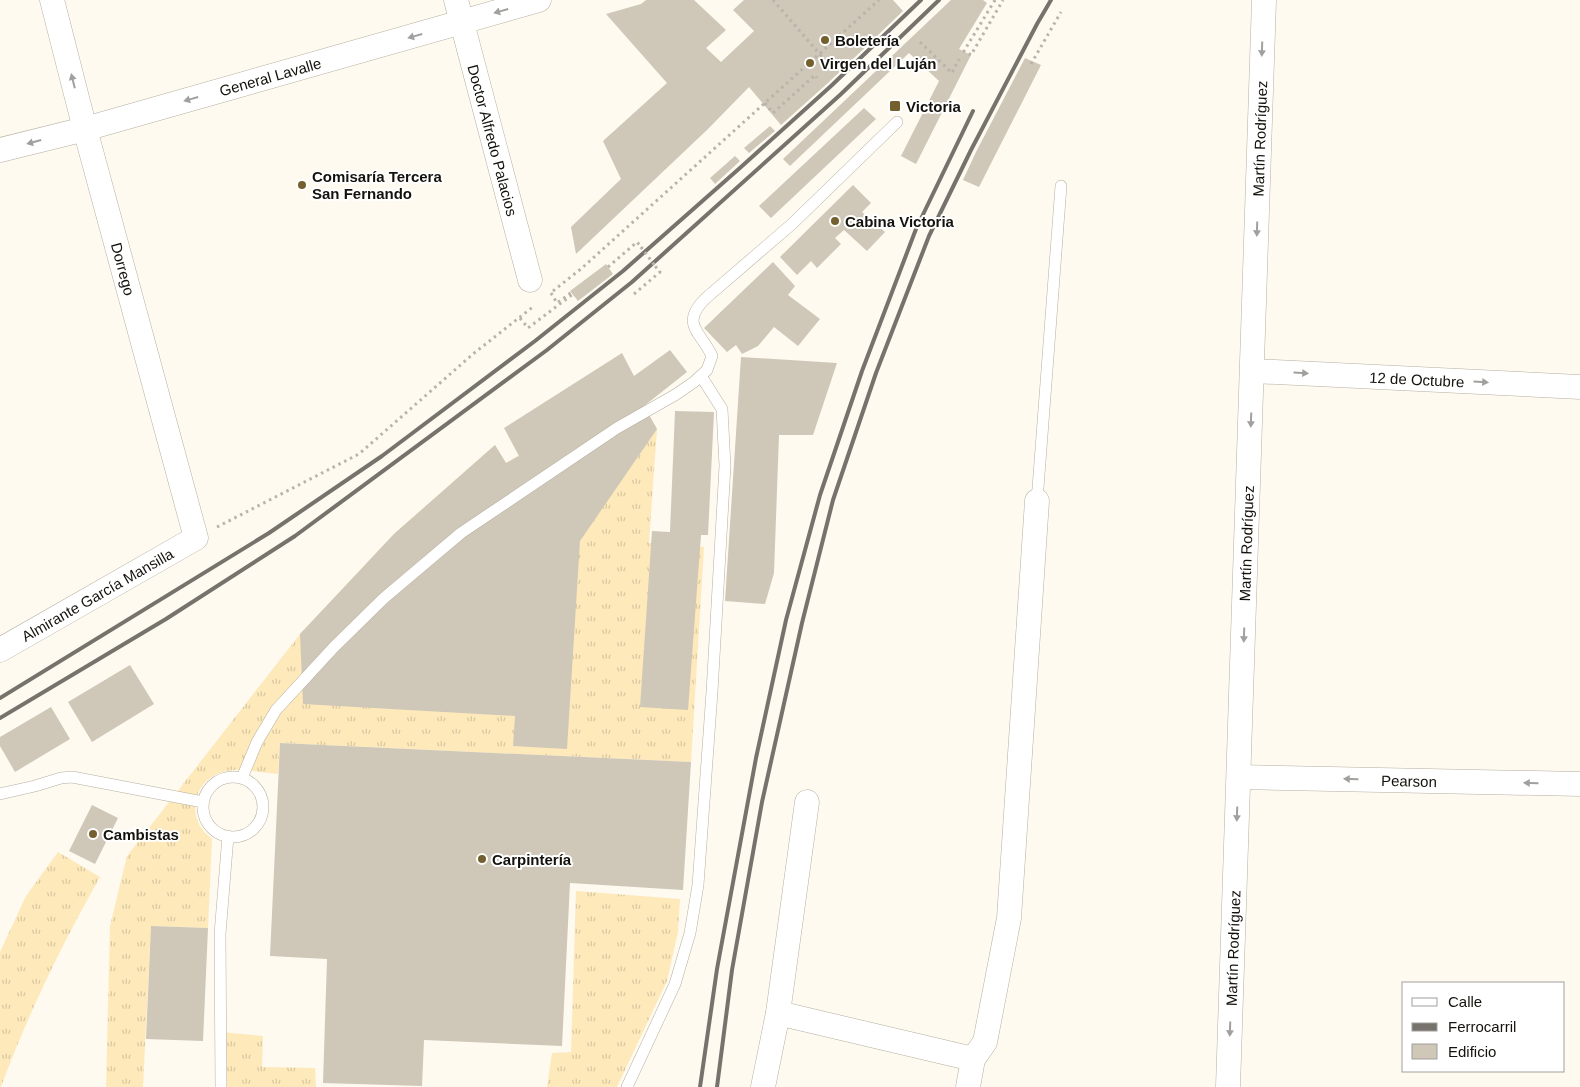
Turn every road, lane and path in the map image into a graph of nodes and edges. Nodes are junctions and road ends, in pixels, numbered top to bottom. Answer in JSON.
{"nodes":[{"id":1,"x":52,"y":0,"type":"edge"},
{"id":2,"x":456,"y":0,"type":"edge"},
{"id":3,"x":539,"y":0,"type":"edge"},
{"id":4,"x":773,"y":0,"type":"edge"},
{"id":5,"x":995,"y":0,"type":"edge"},
{"id":6,"x":1002,"y":0,"type":"edge"},
{"id":7,"x":1264,"y":0,"type":"edge"},
{"id":8,"x":1060,"y":12,"type":"dead end"},
{"id":9,"x":462,"y":23,"type":"junction"},
{"id":10,"x":920,"y":42,"type":"dead end"},
{"id":11,"x":959,"y":59,"type":"dead end"},
{"id":12,"x":1031,"y":64,"type":"dead end"},
{"id":13,"x":830,"y":66,"type":"dead end"},
{"id":14,"x":817,"y":78,"type":"dead end"},
{"id":15,"x":765,"y":104,"type":"dead end"},
{"id":16,"x":897,"y":122,"type":"dead end"},
{"id":17,"x":84,"y":129,"type":"junction"},
{"id":18,"x":0,"y":150,"type":"edge"},
{"id":19,"x":1060,"y":186,"type":"dead end"},
{"id":20,"x":608,"y":267,"type":"dead end"},
{"id":21,"x":530,"y":280,"type":"dead end"},
{"id":22,"x":550,"y":293,"type":"dead end"},
{"id":23,"x":634,"y":294,"type":"dead end"},
{"id":24,"x":520,"y":318,"type":"dead end"},
{"id":25,"x":1252,"y":371,"type":"junction"},
{"id":26,"x":701,"y":376,"type":"junction"},
{"id":27,"x":1580,"y":387,"type":"edge"},
{"id":28,"x":1037,"y":501,"type":"joint"},
{"id":29,"x":196,"y":538,"type":"joint"},
{"id":30,"x":0,"y":650,"type":"edge"},
{"id":31,"x":1239,"y":777,"type":"junction"},
{"id":32,"x":242,"y":778,"type":"junction"},
{"id":33,"x":1580,"y":784,"type":"edge"},
{"id":34,"x":0,"y":794,"type":"edge"},
{"id":35,"x":203,"y":802,"type":"junction"},
{"id":36,"x":807,"y":802,"type":"dead end"},
{"id":37,"x":228,"y":836,"type":"junction"},
{"id":38,"x":778,"y":1013,"type":"junction"},
{"id":39,"x":973,"y":1059,"type":"junction"},
{"id":40,"x":220,"y":1087,"type":"edge"},
{"id":41,"x":627,"y":1087,"type":"edge"},
{"id":42,"x":763,"y":1087,"type":"edge"},
{"id":43,"x":968,"y":1087,"type":"edge"},
{"id":44,"x":1228,"y":1087,"type":"edge"}],
"edges":[{"from":17,"to":1,"type":"street","name":"Dorrego","one_way":true},
{"from":2,"to":9,"type":"street","name":"Doctor Alfredo Palacios"},
{"from":3,"to":9,"type":"street","name":"General Lavalle","one_way":true},
{"from":4,"to":13,"type":"path"},
{"from":5,"to":6,"type":"path"},
{"from":7,"to":25,"type":"street","name":"Martín Rodríguez","one_way":true},
{"from":8,"to":12,"type":"path"},
{"from":9,"to":17,"type":"street","name":"General Lavalle","one_way":true},
{"from":9,"to":21,"type":"street","name":"Doctor Alfredo Palacios"},
{"from":10,"to":11,"type":"path"},
{"from":14,"to":15,"type":"path"},
{"from":16,"to":26,"type":"lane"},
{"from":17,"to":18,"type":"street","name":"General Lavalle","one_way":true},
{"from":17,"to":29,"type":"street","name":"Dorrego"},
{"from":19,"to":28,"type":"lane"},
{"from":20,"to":23,"type":"path","bridge":true},
{"from":22,"to":24,"type":"path"},
{"from":25,"to":27,"type":"street","name":"12 de Octubre","one_way":true},
{"from":25,"to":31,"type":"street","name":"Martín Rodríguez","one_way":true},
{"from":26,"to":32,"type":"lane"},
{"from":26,"to":41,"type":"lane"},
{"from":28,"to":39,"type":"street"},
{"from":29,"to":30,"type":"street","name":"Almirante García Mansilla"},
{"from":33,"to":31,"type":"street","name":"Pearson","one_way":true},
{"from":31,"to":44,"type":"street","name":"Martín Rodríguez","one_way":true},
{"from":32,"to":35,"type":"lane"},
{"from":32,"to":37,"type":"lane"},
{"from":34,"to":35,"type":"lane"},
{"from":35,"to":37,"type":"lane"},
{"from":36,"to":38,"type":"street"},
{"from":37,"to":40,"type":"lane"},
{"from":38,"to":39,"type":"street"},
{"from":38,"to":42,"type":"street"},
{"from":39,"to":43,"type":"street"}]}
